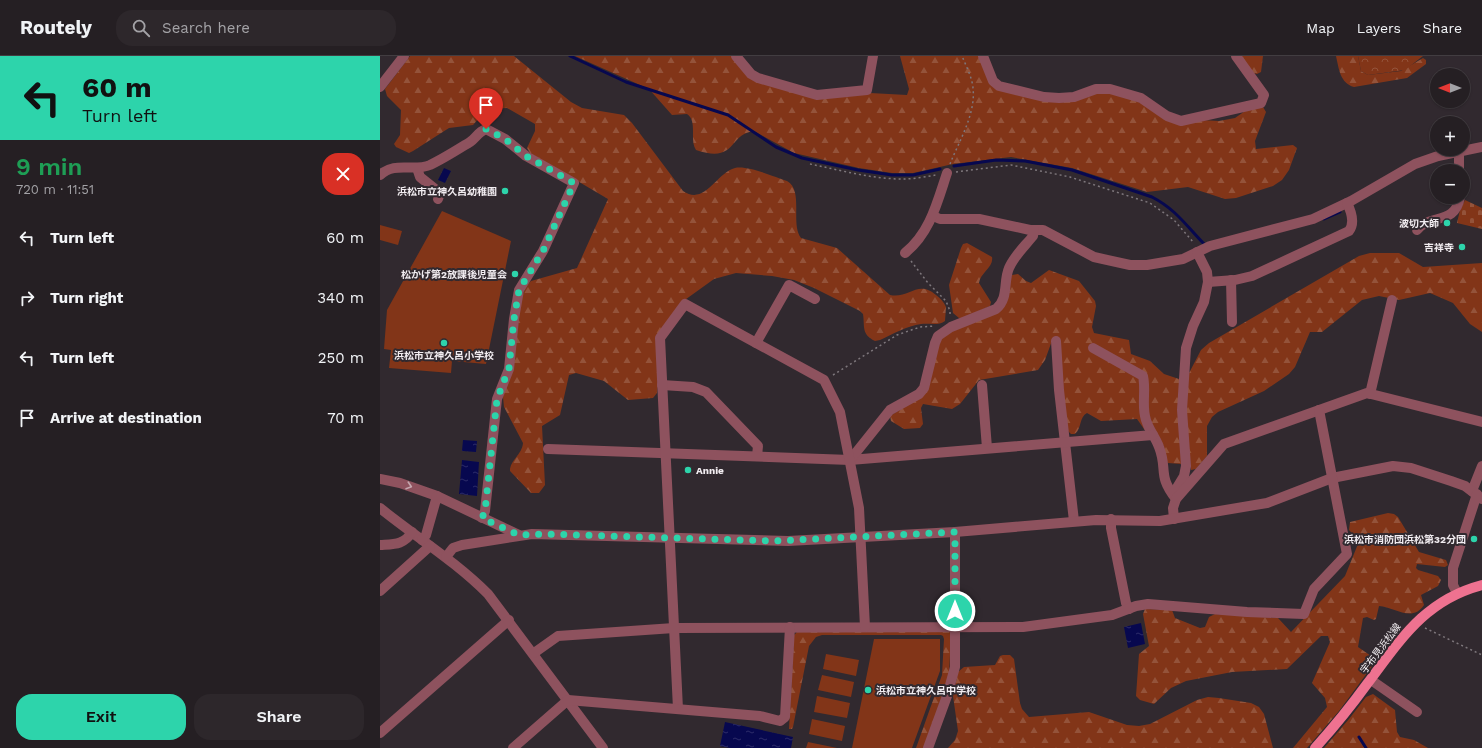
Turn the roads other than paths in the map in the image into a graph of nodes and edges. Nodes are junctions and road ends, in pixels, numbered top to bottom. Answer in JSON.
{"nodes":[{"id":1,"x":404,"y":56,"type":"edge"},
{"id":2,"x":736,"y":56,"type":"edge"},
{"id":3,"x":873,"y":56,"type":"edge"},
{"id":4,"x":983,"y":56,"type":"edge"},
{"id":5,"x":1236,"y":56,"type":"edge"},
{"id":6,"x":380,"y":87,"type":"edge"},
{"id":7,"x":1482,"y":147,"type":"edge"},
{"id":8,"x":1470,"y":149,"type":"edge"},
{"id":9,"x":1442,"y":156,"type":"edge"},
{"id":10,"x":417,"y":168,"type":"junction"},
{"id":11,"x":948,"y":169,"type":"road end"},
{"id":12,"x":380,"y":175,"type":"edge"},
{"id":13,"x":438,"y":199,"type":"dead end"},
{"id":14,"x":1347,"y":203,"type":"junction"},
{"id":15,"x":1457,"y":204,"type":"edge"},
{"id":16,"x":933,"y":216,"type":"junction"},
{"id":17,"x":1034,"y":230,"type":"junction"},
{"id":18,"x":1417,"y":230,"type":"dead end"},
{"id":19,"x":1203,"y":249,"type":"junction"},
{"id":20,"x":905,"y":253,"type":"road end"},
{"id":21,"x":1231,"y":280,"type":"junction"},
{"id":22,"x":1208,"y":282,"type":"junction"},
{"id":23,"x":815,"y":299,"type":"dead end"},
{"id":24,"x":1392,"y":300,"type":"dead end"},
{"id":25,"x":1232,"y":322,"type":"dead end"},
{"id":26,"x":1056,"y":341,"type":"dead end"},
{"id":27,"x":756,"y":343,"type":"junction"},
{"id":28,"x":1093,"y":348,"type":"dead end"},
{"id":29,"x":662,"y":385,"type":"junction"},
{"id":30,"x":982,"y":385,"type":"dead end"},
{"id":31,"x":1370,"y":394,"type":"junction"},
{"id":32,"x":1319,"y":410,"type":"junction"},
{"id":33,"x":1482,"y":422,"type":"edge"},
{"id":34,"x":1153,"y":435,"type":"junction"},
{"id":35,"x":1065,"y":442,"type":"junction"},
{"id":36,"x":987,"y":448,"type":"junction"},
{"id":37,"x":548,"y":449,"type":"dead end"},
{"id":38,"x":666,"y":453,"type":"junction"},
{"id":39,"x":757,"y":456,"type":"junction"},
{"id":40,"x":850,"y":460,"type":"junction"},
{"id":41,"x":1482,"y":466,"type":"edge"},
{"id":42,"x":1332,"y":478,"type":"junction"},
{"id":43,"x":380,"y":479,"type":"edge"},
{"id":44,"x":1477,"y":494,"type":"edge"},
{"id":45,"x":437,"y":496,"type":"junction"},
{"id":46,"x":1174,"y":496,"type":"junction"},
{"id":47,"x":380,"y":508,"type":"edge"},
{"id":48,"x":482,"y":518,"type":"junction"},
{"id":49,"x":1111,"y":519,"type":"junction"},
{"id":50,"x":1174,"y":520,"type":"junction"},
{"id":51,"x":1074,"y":521,"type":"junction"},
{"id":52,"x":412,"y":532,"type":"junction"},
{"id":53,"x":955,"y":532,"type":"junction"},
{"id":54,"x":519,"y":535,"type":"junction"},
{"id":55,"x":861,"y":537,"type":"junction"},
{"id":56,"x":670,"y":538,"type":"junction"},
{"id":57,"x":426,"y":543,"type":"junction"},
{"id":58,"x":380,"y":545,"type":"edge"},
{"id":59,"x":446,"y":557,"type":"junction"},
{"id":60,"x":1482,"y":585,"type":"edge"},
{"id":61,"x":380,"y":591,"type":"edge"},
{"id":62,"x":1457,"y":593,"type":"junction"},
{"id":63,"x":1129,"y":609,"type":"junction"},
{"id":64,"x":509,"y":620,"type":"junction"},
{"id":65,"x":865,"y":627,"type":"junction"},
{"id":66,"x":956,"y":627,"type":"junction"},
{"id":67,"x":674,"y":628,"type":"junction"},
{"id":68,"x":790,"y":628,"type":"junction"},
{"id":69,"x":534,"y":653,"type":"junction"},
{"id":70,"x":1371,"y":680,"type":"junction"},
{"id":71,"x":568,"y":700,"type":"junction"},
{"id":72,"x":678,"y":709,"type":"junction"},
{"id":73,"x":1417,"y":712,"type":"dead end"},
{"id":74,"x":380,"y":733,"type":"edge"},
{"id":75,"x":513,"y":748,"type":"edge"},
{"id":76,"x":603,"y":748,"type":"edge"},
{"id":77,"x":928,"y":748,"type":"edge"},
{"id":78,"x":1316,"y":748,"type":"edge"}],
"edges":[{"from":1,"to":6,"type":"street"},
{"from":2,"to":3,"type":"street"},
{"from":4,"to":5,"type":"street"},
{"from":7,"to":8,"type":"street"},
{"from":9,"to":14,"type":"street"},
{"from":10,"to":12,"type":"street"},
{"from":10,"to":13,"type":"street"},
{"from":10,"to":48,"type":"street"},
{"from":11,"to":16,"type":"street"},
{"from":14,"to":19,"type":"street"},
{"from":14,"to":21,"type":"street"},
{"from":15,"to":18,"type":"street"},
{"from":16,"to":17,"type":"street"},
{"from":16,"to":20,"type":"street"},
{"from":17,"to":19,"type":"street"},
{"from":17,"to":40,"type":"street"},
{"from":19,"to":22,"type":"street"},
{"from":21,"to":22,"type":"street"},
{"from":21,"to":25,"type":"street"},
{"from":22,"to":46,"type":"street"},
{"from":23,"to":27,"type":"street"},
{"from":24,"to":31,"type":"street"},
{"from":26,"to":35,"type":"street"},
{"from":27,"to":29,"type":"street"},
{"from":27,"to":40,"type":"street"},
{"from":28,"to":34,"type":"street"},
{"from":29,"to":38,"type":"street"},
{"from":29,"to":39,"type":"street"},
{"from":30,"to":36,"type":"street"},
{"from":31,"to":32,"type":"street"},
{"from":31,"to":33,"type":"street"},
{"from":32,"to":42,"type":"street"},
{"from":32,"to":46,"type":"street"},
{"from":34,"to":35,"type":"street"},
{"from":34,"to":46,"type":"street"},
{"from":35,"to":36,"type":"street"},
{"from":35,"to":51,"type":"street"},
{"from":36,"to":40,"type":"street"},
{"from":37,"to":38,"type":"street"},
{"from":38,"to":39,"type":"street"},
{"from":38,"to":56,"type":"street"},
{"from":39,"to":40,"type":"street"},
{"from":40,"to":55,"type":"street"},
{"from":41,"to":44,"type":"street"},
{"from":42,"to":44,"type":"street"},
{"from":42,"to":50,"type":"street"},
{"from":42,"to":63,"type":"street"},
{"from":43,"to":45,"type":"street","one_way":true},
{"from":44,"to":62,"type":"street"},
{"from":45,"to":48,"type":"street"},
{"from":45,"to":57,"type":"street"},
{"from":46,"to":50,"type":"street"},
{"from":47,"to":52,"type":"street"},
{"from":48,"to":54,"type":"street"},
{"from":49,"to":50,"type":"street"},
{"from":49,"to":51,"type":"street"},
{"from":49,"to":63,"type":"street"},
{"from":51,"to":53,"type":"street"},
{"from":52,"to":57,"type":"street"},
{"from":52,"to":58,"type":"street"},
{"from":53,"to":55,"type":"street"},
{"from":53,"to":66,"type":"street"},
{"from":54,"to":56,"type":"street"},
{"from":54,"to":59,"type":"street"},
{"from":55,"to":56,"type":"street"},
{"from":55,"to":65,"type":"street"},
{"from":56,"to":67,"type":"street"},
{"from":57,"to":59,"type":"street"},
{"from":57,"to":61,"type":"street"},
{"from":59,"to":64,"type":"street"},
{"from":60,"to":62,"type":"main road","name":"宇布見浜松線"},
{"from":62,"to":70,"type":"main road","name":"宇布見浜松線"},
{"from":63,"to":66,"type":"street"},
{"from":64,"to":69,"type":"street"},
{"from":64,"to":74,"type":"street"},
{"from":65,"to":66,"type":"street"},
{"from":65,"to":68,"type":"street"},
{"from":66,"to":77,"type":"street"},
{"from":67,"to":68,"type":"street"},
{"from":67,"to":69,"type":"street"},
{"from":67,"to":72,"type":"street"},
{"from":68,"to":72,"type":"street"},
{"from":69,"to":71,"type":"street"},
{"from":70,"to":73,"type":"street"},
{"from":70,"to":78,"type":"main road","name":"宇布見浜松線"},
{"from":71,"to":72,"type":"street"},
{"from":71,"to":75,"type":"street"},
{"from":71,"to":76,"type":"street"}]}
